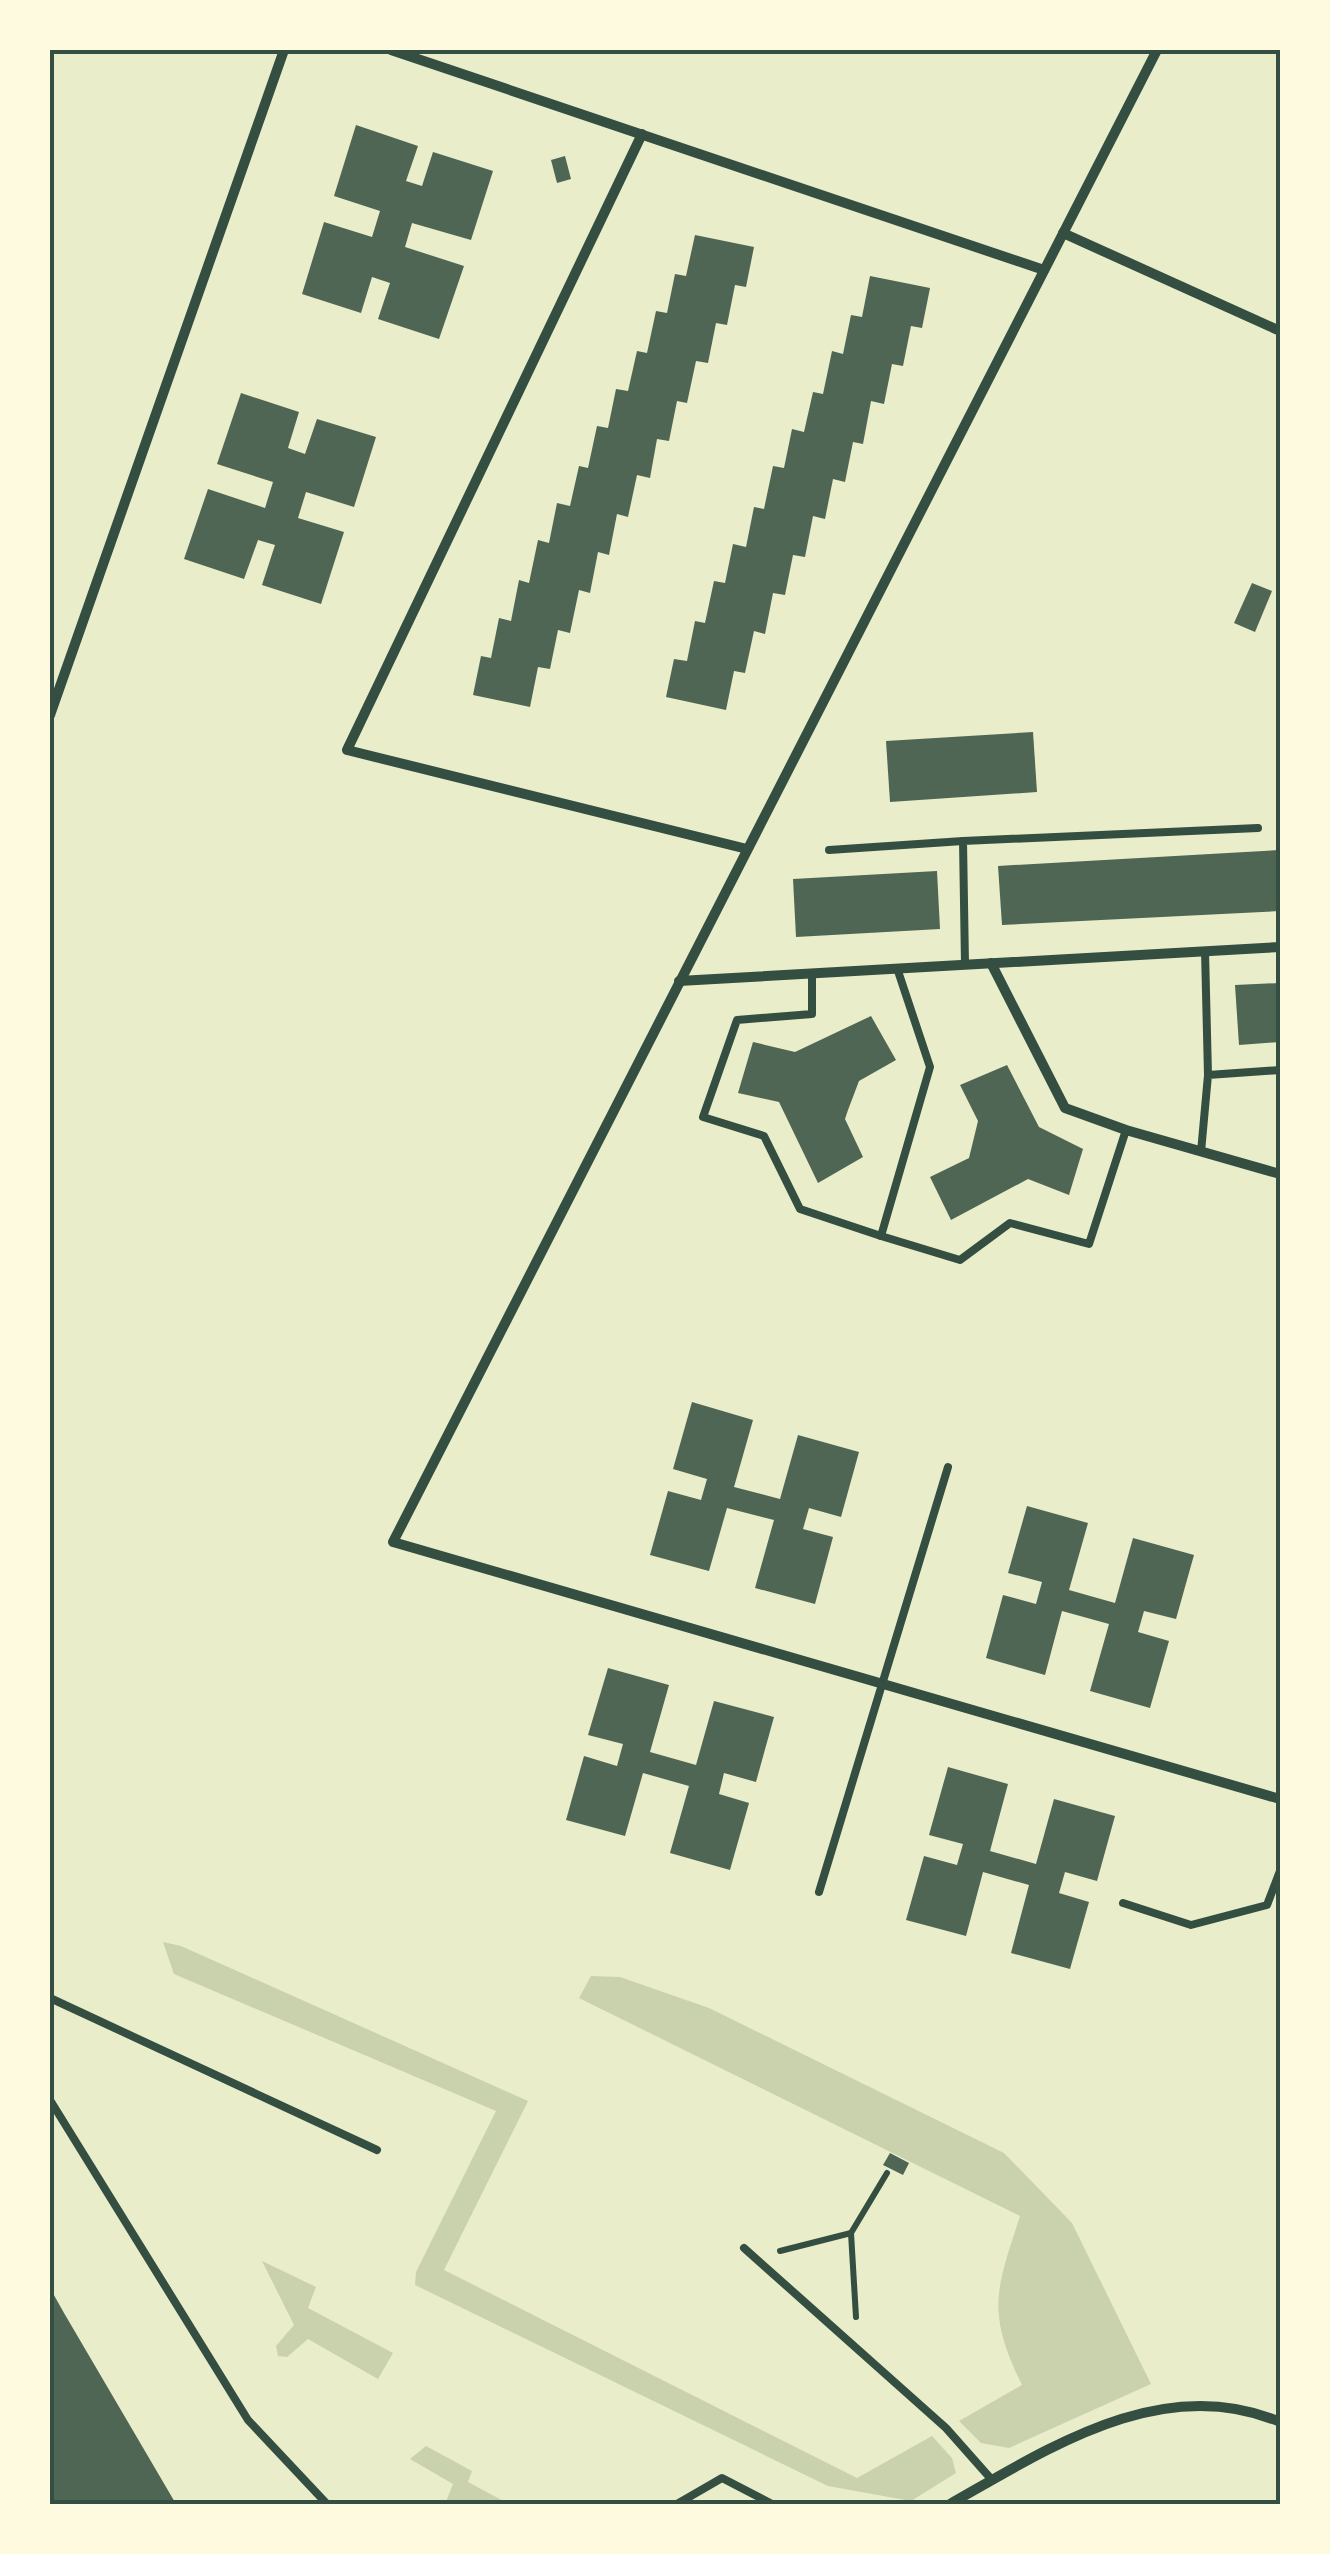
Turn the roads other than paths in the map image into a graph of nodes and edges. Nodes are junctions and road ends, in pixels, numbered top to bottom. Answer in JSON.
{"nodes":[{"id":1,"x":284,"y":50,"type":"edge"},
{"id":2,"x":391,"y":50,"type":"edge"},
{"id":3,"x":1156,"y":50,"type":"edge"},
{"id":4,"x":642,"y":134,"type":"junction"},
{"id":5,"x":1063,"y":233,"type":"junction"},
{"id":6,"x":1044,"y":270,"type":"junction"},
{"id":7,"x":1280,"y":331,"type":"edge"},
{"id":8,"x":50,"y":714,"type":"edge"},
{"id":9,"x":1258,"y":828,"type":"dead end"},
{"id":10,"x":963,"y":841,"type":"junction"},
{"id":11,"x":747,"y":849,"type":"junction"},
{"id":12,"x":828,"y":850,"type":"dead end"},
{"id":13,"x":1280,"y":946,"type":"edge"},
{"id":14,"x":1205,"y":951,"type":"junction"},
{"id":15,"x":991,"y":963,"type":"junction"},
{"id":16,"x":965,"y":964,"type":"junction"},
{"id":17,"x":898,"y":968,"type":"junction"},
{"id":18,"x":812,"y":973,"type":"junction"},
{"id":19,"x":679,"y":980,"type":"junction"},
{"id":20,"x":1280,"y":1070,"type":"edge"},
{"id":21,"x":1208,"y":1075,"type":"junction"},
{"id":22,"x":1126,"y":1130,"type":"junction"},
{"id":23,"x":1201,"y":1152,"type":"junction"},
{"id":24,"x":1280,"y":1174,"type":"edge"},
{"id":25,"x":881,"y":1236,"type":"junction"},
{"id":26,"x":948,"y":1468,"type":"dead end"},
{"id":27,"x":883,"y":1684,"type":"junction"},
{"id":28,"x":1280,"y":1799,"type":"edge"},
{"id":29,"x":1280,"y":1871,"type":"edge"},
{"id":30,"x":819,"y":1892,"type":"dead end"},
{"id":31,"x":1122,"y":1902,"type":"dead end"},
{"id":32,"x":50,"y":1998,"type":"edge"},
{"id":33,"x":50,"y":2100,"type":"edge"},
{"id":34,"x":377,"y":2150,"type":"dead end"},
{"id":35,"x":744,"y":2248,"type":"dead end"},
{"id":36,"x":1280,"y":2422,"type":"edge"},
{"id":37,"x":992,"y":2480,"type":"junction"},
{"id":38,"x":328,"y":2504,"type":"edge"},
{"id":39,"x":677,"y":2504,"type":"edge"},
{"id":40,"x":772,"y":2504,"type":"edge"},
{"id":41,"x":950,"y":2504,"type":"edge"}],
"edges":[{"from":1,"to":8,"type":"street"},
{"from":2,"to":4,"type":"street"},
{"from":3,"to":5,"type":"street"},
{"from":4,"to":6,"type":"street"},
{"from":4,"to":11,"type":"street"},
{"from":5,"to":6,"type":"street"},
{"from":5,"to":7,"type":"street"},
{"from":6,"to":11,"type":"street"},
{"from":9,"to":10,"type":"lane"},
{"from":10,"to":12,"type":"lane"},
{"from":10,"to":16,"type":"lane"},
{"from":11,"to":19,"type":"street"},
{"from":13,"to":14,"type":"street"},
{"from":14,"to":15,"type":"street"},
{"from":14,"to":21,"type":"lane"},
{"from":15,"to":16,"type":"street"},
{"from":15,"to":22,"type":"street"},
{"from":16,"to":17,"type":"street"},
{"from":17,"to":18,"type":"street"},
{"from":17,"to":25,"type":"lane"},
{"from":18,"to":19,"type":"street"},
{"from":18,"to":25,"type":"lane"},
{"from":19,"to":27,"type":"street"},
{"from":20,"to":21,"type":"lane"},
{"from":21,"to":23,"type":"lane"},
{"from":22,"to":23,"type":"street"},
{"from":22,"to":25,"type":"lane"},
{"from":23,"to":24,"type":"street"},
{"from":26,"to":27,"type":"lane"},
{"from":27,"to":28,"type":"street"},
{"from":27,"to":30,"type":"lane"},
{"from":29,"to":31,"type":"lane"},
{"from":32,"to":34,"type":"lane"},
{"from":33,"to":38,"type":"lane"},
{"from":35,"to":37,"type":"lane"},
{"from":36,"to":37,"type":"street"},
{"from":37,"to":41,"type":"street"},
{"from":39,"to":40,"type":"lane"}]}
